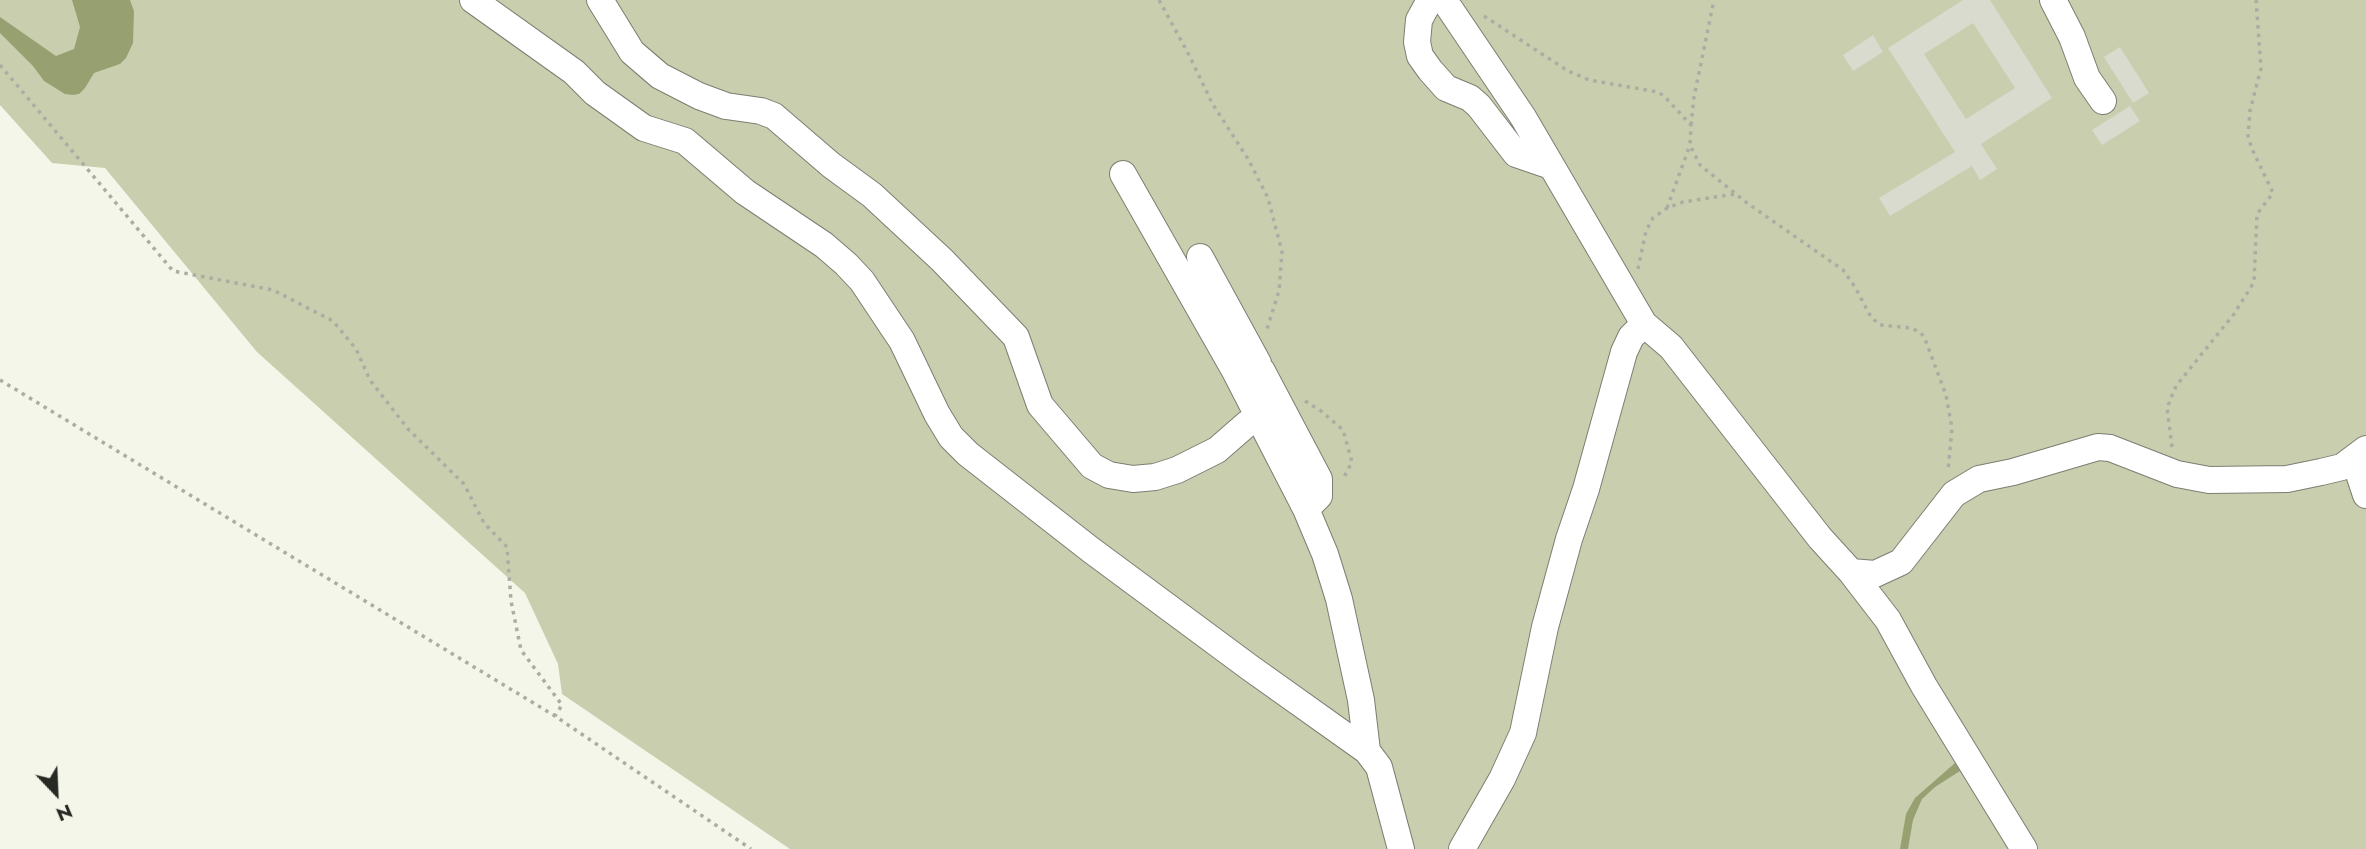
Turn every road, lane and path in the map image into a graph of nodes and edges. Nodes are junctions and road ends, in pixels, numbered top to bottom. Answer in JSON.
{"nodes":[{"id":1,"x":473,"y":0,"type":"edge"},
{"id":2,"x":600,"y":0,"type":"edge"},
{"id":3,"x":1159,"y":0,"type":"edge"},
{"id":4,"x":1430,"y":0,"type":"edge"},
{"id":5,"x":1444,"y":0,"type":"edge"},
{"id":6,"x":1714,"y":0,"type":"edge"},
{"id":7,"x":2053,"y":0,"type":"edge"},
{"id":8,"x":2256,"y":0,"type":"edge"},
{"id":9,"x":1482,"y":15,"type":"dead end"},
{"id":10,"x":0,"y":65,"type":"edge"},
{"id":11,"x":2103,"y":101,"type":"dead end"},
{"id":12,"x":1691,"y":125,"type":"junction"},
{"id":13,"x":1690,"y":145,"type":"junction"},
{"id":14,"x":1551,"y":166,"type":"junction"},
{"id":15,"x":1123,"y":174,"type":"dead end"},
{"id":16,"x":1735,"y":194,"type":"junction"},
{"id":17,"x":1667,"y":208,"type":"junction"},
{"id":18,"x":1200,"y":257,"type":"dead end"},
{"id":19,"x":1638,"y":314,"type":"junction"},
{"id":20,"x":1260,"y":367,"type":"junction"},
{"id":21,"x":0,"y":380,"type":"edge"},
{"id":22,"x":1303,"y":399,"type":"dead end"},
{"id":23,"x":1261,"y":421,"type":"junction"},
{"id":24,"x":2366,"y":449,"type":"edge"},
{"id":25,"x":2366,"y":460,"type":"edge"},
{"id":26,"x":2177,"y":474,"type":"junction"},
{"id":27,"x":1341,"y":484,"type":"dead end"},
{"id":28,"x":1954,"y":494,"type":"junction"},
{"id":29,"x":2366,"y":495,"type":"edge"},
{"id":30,"x":1306,"y":509,"type":"junction"},
{"id":31,"x":1851,"y":572,"type":"junction"},
{"id":32,"x":555,"y":716,"type":"junction"},
{"id":33,"x":1367,"y":751,"type":"junction"},
{"id":34,"x":751,"y":849,"type":"edge"},
{"id":35,"x":1401,"y":849,"type":"edge"},
{"id":36,"x":1462,"y":849,"type":"edge"},
{"id":37,"x":2024,"y":849,"type":"edge"}],
"edges":[{"from":1,"to":33,"type":"lane"},
{"from":2,"to":23,"type":"lane"},
{"from":3,"to":20,"type":"path"},
{"from":4,"to":14,"type":"lane"},
{"from":5,"to":14,"type":"lane"},
{"from":6,"to":12,"type":"path"},
{"from":7,"to":11,"type":"lane"},
{"from":8,"to":26,"type":"path"},
{"from":9,"to":12,"type":"path"},
{"from":10,"to":32,"type":"path"},
{"from":12,"to":13,"type":"path"},
{"from":13,"to":16,"type":"path"},
{"from":13,"to":17,"type":"path"},
{"from":14,"to":19,"type":"lane"},
{"from":15,"to":23,"type":"lane"},
{"from":16,"to":17,"type":"path"},
{"from":16,"to":28,"type":"path"},
{"from":17,"to":19,"type":"path"},
{"from":18,"to":20,"type":"lane"},
{"from":19,"to":31,"type":"lane"},
{"from":19,"to":36,"type":"lane"},
{"from":20,"to":30,"type":"lane"},
{"from":21,"to":32,"type":"path"},
{"from":22,"to":27,"type":"path"},
{"from":23,"to":30,"type":"lane"},
{"from":24,"to":26,"type":"lane"},
{"from":25,"to":29,"type":"lane"},
{"from":26,"to":28,"type":"lane"},
{"from":28,"to":31,"type":"lane"},
{"from":30,"to":33,"type":"lane"},
{"from":31,"to":37,"type":"lane"},
{"from":32,"to":34,"type":"path"},
{"from":33,"to":35,"type":"lane"}]}
